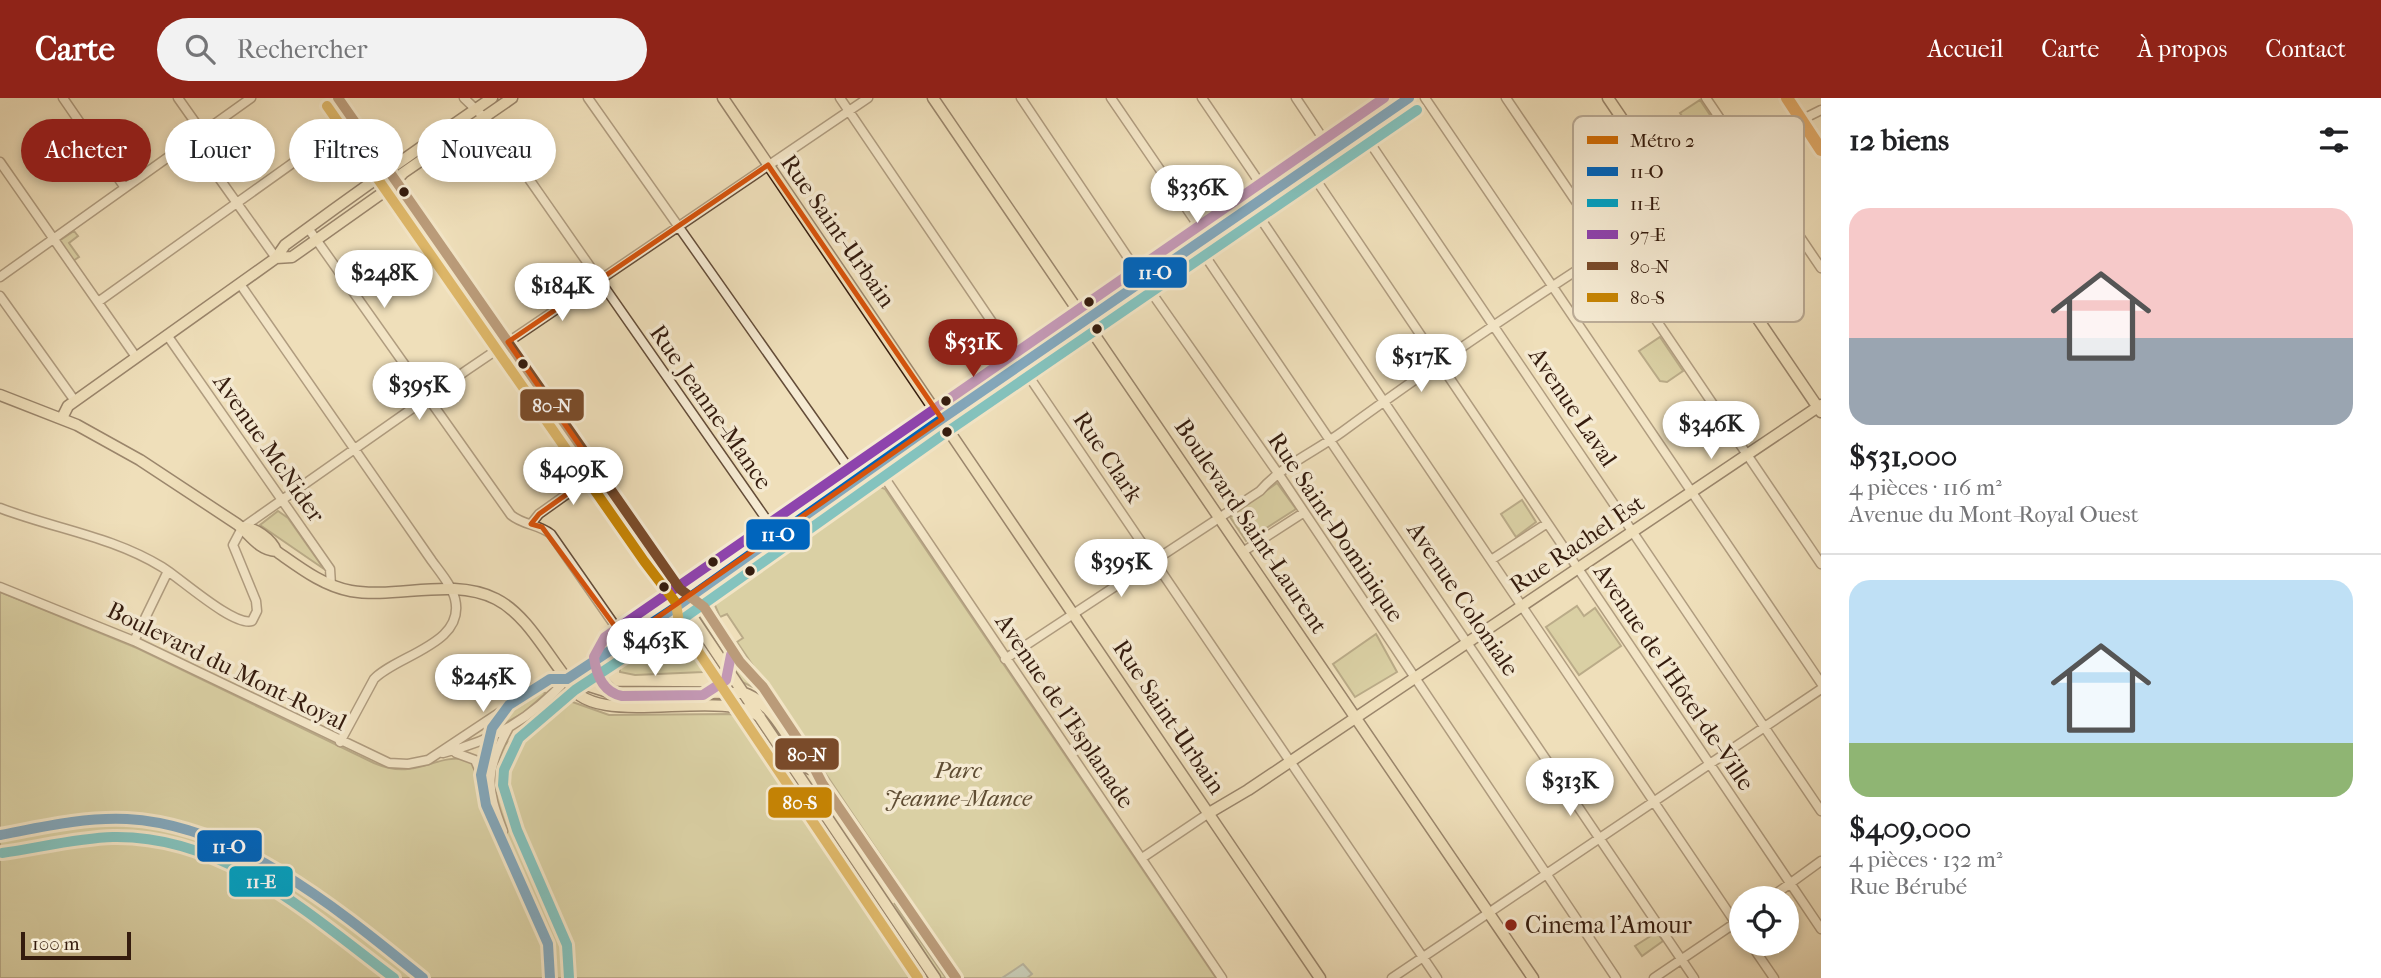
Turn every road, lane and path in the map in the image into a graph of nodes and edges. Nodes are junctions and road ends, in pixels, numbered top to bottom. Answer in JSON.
{"nodes":[{"id":1,"x":63,"y":98,"type":"edge"},
{"id":2,"x":178,"y":98,"type":"edge"},
{"id":3,"x":251,"y":98,"type":"edge"},
{"id":4,"x":338,"y":98,"type":"edge"},
{"id":5,"x":464,"y":98,"type":"edge"},
{"id":6,"x":492,"y":98,"type":"edge"},
{"id":7,"x":512,"y":98,"type":"edge"},
{"id":8,"x":588,"y":98,"type":"edge"},
{"id":9,"x":723,"y":98,"type":"edge"},
{"id":10,"x":840,"y":98,"type":"edge"},
{"id":11,"x":868,"y":98,"type":"edge"},
{"id":12,"x":933,"y":98,"type":"edge"},
{"id":13,"x":1021,"y":98,"type":"edge"},
{"id":14,"x":1111,"y":98,"type":"edge"},
{"id":15,"x":1202,"y":98,"type":"edge"},
{"id":16,"x":1296,"y":98,"type":"edge"},
{"id":17,"x":1409,"y":98,"type":"edge"},
{"id":18,"x":1425,"y":98,"type":"edge"},
{"id":19,"x":1506,"y":98,"type":"edge"},
{"id":20,"x":1608,"y":98,"type":"edge"},
{"id":21,"x":1706,"y":98,"type":"edge"},
{"id":22,"x":1784,"y":98,"type":"edge"},
{"id":23,"x":474,"y":110,"type":"junction"},
{"id":24,"x":849,"y":110,"type":"junction"},
{"id":25,"x":1821,"y":110,"type":"edge"},
{"id":26,"x":1620,"y":116,"type":"edge"},
{"id":27,"x":1718,"y":116,"type":"edge"},
{"id":28,"x":1797,"y":116,"type":"edge"},
{"id":29,"x":483,"y":117,"type":"junction"},
{"id":30,"x":1804,"y":118,"type":"edge"},
{"id":31,"x":193,"y":119,"type":"edge"},
{"id":32,"x":221,"y":119,"type":"edge"},
{"id":33,"x":352,"y":119,"type":"edge"},
{"id":34,"x":1804,"y":126,"type":"edge"},
{"id":35,"x":1362,"y":131,"type":"junction"},
{"id":36,"x":1332,"y":152,"type":"junction"},
{"id":37,"x":1821,"y":152,"type":"edge"},
{"id":38,"x":165,"y":159,"type":"edge"},
{"id":39,"x":403,"y":160,"type":"edge"},
{"id":40,"x":0,"y":162,"type":"edge"},
{"id":41,"x":768,"y":165,"type":"junction"},
{"id":42,"x":289,"y":166,"type":"edge"},
{"id":43,"x":1308,"y":168,"type":"junction"},
{"id":44,"x":403,"y":176,"type":"edge"},
{"id":45,"x":222,"y":182,"type":"edge"},
{"id":46,"x":371,"y":182,"type":"edge"},
{"id":47,"x":395,"y":182,"type":"edge"},
{"id":48,"x":397,"y":182,"type":"edge"},
{"id":49,"x":125,"y":188,"type":"junction"},
{"id":50,"x":1268,"y":195,"type":"junction"},
{"id":51,"x":1573,"y":197,"type":"edge"},
{"id":52,"x":237,"y":204,"type":"junction"},
{"id":53,"x":1252,"y":206,"type":"junction"},
{"id":54,"x":678,"y":226,"type":"junction"},
{"id":55,"x":308,"y":228,"type":"junction"},
{"id":56,"x":1206,"y":237,"type":"junction"},
{"id":57,"x":54,"y":239,"type":"junction"},
{"id":58,"x":316,"y":239,"type":"junction"},
{"id":59,"x":1804,"y":243,"type":"edge"},
{"id":60,"x":1197,"y":244,"type":"junction"},
{"id":61,"x":276,"y":258,"type":"junction"},
{"id":62,"x":1821,"y":268,"type":"edge"},
{"id":63,"x":1573,"y":274,"type":"edge"},
{"id":64,"x":0,"y":277,"type":"edge"},
{"id":65,"x":598,"y":280,"type":"junction"},
{"id":66,"x":1143,"y":281,"type":"junction"},
{"id":67,"x":240,"y":284,"type":"junction"},
{"id":68,"x":1554,"y":288,"type":"junction"},
{"id":69,"x":0,"y":296,"type":"edge"},
{"id":70,"x":99,"y":302,"type":"junction"},
{"id":71,"x":1573,"y":316,"type":"edge"},
{"id":72,"x":1084,"y":321,"type":"junction"},
{"id":73,"x":1577,"y":322,"type":"edge"},
{"id":74,"x":1657,"y":322,"type":"edge"},
{"id":75,"x":1760,"y":322,"type":"edge"},
{"id":76,"x":1495,"y":325,"type":"junction"},
{"id":77,"x":167,"y":335,"type":"junction"},
{"id":78,"x":508,"y":342,"type":"junction"},
{"id":79,"x":136,"y":357,"type":"junction"},
{"id":80,"x":1438,"y":364,"type":"junction"},
{"id":81,"x":1021,"y":365,"type":"junction"},
{"id":82,"x":0,"y":395,"type":"edge"},
{"id":83,"x":429,"y":397,"type":"junction"},
{"id":84,"x":1384,"y":400,"type":"junction"},
{"id":85,"x":75,"y":401,"type":"junction"},
{"id":86,"x":1820,"y":409,"type":"edge"},
{"id":87,"x":62,"y":418,"type":"junction"},
{"id":88,"x":942,"y":419,"type":"junction"},
{"id":89,"x":1331,"y":440,"type":"junction"},
{"id":90,"x":353,"y":449,"type":"junction"},
{"id":91,"x":1747,"y":455,"type":"junction"},
{"id":92,"x":876,"y":465,"type":"junction"},
{"id":93,"x":598,"y":472,"type":"junction"},
{"id":94,"x":1279,"y":475,"type":"junction"},
{"id":95,"x":857,"y":480,"type":"junction"},
{"id":96,"x":1692,"y":492,"type":"junction"},
{"id":97,"x":282,"y":501,"type":"junction"},
{"id":98,"x":0,"y":508,"type":"edge"},
{"id":99,"x":1303,"y":513,"type":"junction"},
{"id":100,"x":1220,"y":517,"type":"junction"},
{"id":101,"x":531,"y":524,"type":"junction"},
{"id":102,"x":1546,"y":524,"type":"junction"},
{"id":103,"x":242,"y":528,"type":"junction"},
{"id":104,"x":1633,"y":531,"type":"junction"},
{"id":105,"x":778,"y":536,"type":"junction"},
{"id":106,"x":1244,"y":551,"type":"junction"},
{"id":107,"x":1491,"y":560,"type":"junction"},
{"id":108,"x":1155,"y":561,"type":"junction"},
{"id":109,"x":1821,"y":564,"type":"edge"},
{"id":110,"x":1577,"y":569,"type":"junction"},
{"id":111,"x":168,"y":571,"type":"junction"},
{"id":112,"x":331,"y":585,"type":"junction"},
{"id":113,"x":0,"y":587,"type":"edge"},
{"id":114,"x":451,"y":591,"type":"junction"},
{"id":115,"x":690,"y":598,"type":"junction"},
{"id":116,"x":1522,"y":606,"type":"junction"},
{"id":117,"x":1073,"y":613,"type":"junction"},
{"id":118,"x":625,"y":640,"type":"junction"},
{"id":119,"x":134,"y":641,"type":"junction"},
{"id":120,"x":1469,"y":643,"type":"junction"},
{"id":121,"x":1005,"y":659,"type":"junction"},
{"id":122,"x":1415,"y":678,"type":"junction"},
{"id":123,"x":566,"y":679,"type":"junction"},
{"id":124,"x":1821,"y":683,"type":"edge"},
{"id":125,"x":1821,"y":689,"type":"edge"},
{"id":126,"x":744,"y":693,"type":"junction"},
{"id":127,"x":509,"y":705,"type":"junction"},
{"id":128,"x":1356,"y":716,"type":"junction"},
{"id":129,"x":760,"y":717,"type":"junction"},
{"id":130,"x":1765,"y":727,"type":"junction"},
{"id":131,"x":508,"y":729,"type":"junction"},
{"id":132,"x":489,"y":740,"type":"junction"},
{"id":133,"x":340,"y":741,"type":"junction"},
{"id":134,"x":439,"y":754,"type":"junction"},
{"id":135,"x":1290,"y":761,"type":"junction"},
{"id":136,"x":1710,"y":763,"type":"junction"},
{"id":137,"x":481,"y":775,"type":"junction"},
{"id":138,"x":822,"y":783,"type":"junction"},
{"id":139,"x":1654,"y":801,"type":"junction"},
{"id":140,"x":1821,"y":811,"type":"edge"},
{"id":141,"x":1209,"y":813,"type":"junction"},
{"id":142,"x":0,"y":837,"type":"edge"},
{"id":143,"x":1601,"y":837,"type":"junction"},
{"id":144,"x":1142,"y":858,"type":"junction"},
{"id":145,"x":1821,"y":862,"type":"edge"},
{"id":146,"x":1546,"y":874,"type":"junction"},
{"id":147,"x":1790,"y":883,"type":"junction"},
{"id":148,"x":1786,"y":886,"type":"edge"},
{"id":149,"x":1729,"y":908,"type":"edge"},
{"id":150,"x":1488,"y":912,"type":"junction"},
{"id":151,"x":1729,"y":927,"type":"edge"},
{"id":152,"x":1821,"y":929,"type":"edge"},
{"id":153,"x":1759,"y":956,"type":"edge"},
{"id":154,"x":1422,"y":957,"type":"junction"},
{"id":155,"x":1681,"y":958,"type":"junction"},
{"id":156,"x":416,"y":978,"type":"edge"},
{"id":157,"x":423,"y":978,"type":"edge"},
{"id":158,"x":552,"y":978,"type":"edge"},
{"id":159,"x":935,"y":978,"type":"edge"},
{"id":160,"x":956,"y":978,"type":"edge"},
{"id":161,"x":1222,"y":978,"type":"edge"},
{"id":162,"x":1321,"y":978,"type":"edge"},
{"id":163,"x":1392,"y":978,"type":"edge"},
{"id":164,"x":1437,"y":978,"type":"edge"},
{"id":165,"x":1533,"y":978,"type":"edge"},
{"id":166,"x":1616,"y":978,"type":"edge"},
{"id":167,"x":1654,"y":978,"type":"edge"},
{"id":168,"x":1694,"y":978,"type":"edge"},
{"id":169,"x":1774,"y":978,"type":"edge"}],
"edges":[{"from":1,"to":49,"type":"street"},
{"from":2,"to":31,"type":"street"},
{"from":3,"to":32,"type":"street"},
{"from":4,"to":33,"type":"main road"},
{"from":5,"to":23,"type":"street","name":"Rue Jeanne-Mance"},
{"from":6,"to":23,"type":"main road"},
{"from":7,"to":29,"type":"main road"},
{"from":8,"to":54,"type":"street"},
{"from":9,"to":41,"type":"main road","name":"Rue Saint-Urbain"},
{"from":10,"to":24,"type":"street","name":"Rue Clark"},
{"from":11,"to":24,"type":"street"},
{"from":12,"to":72,"type":"main road","name":"Boulevard Saint-Laurent"},
{"from":13,"to":66,"type":"street","name":"Rue Saint-Dominique"},
{"from":14,"to":56,"type":"street"},
{"from":15,"to":50,"type":"street"},
{"from":16,"to":36,"type":"street"},
{"from":17,"to":35,"type":"main road"},
{"from":18,"to":68,"type":"street"},
{"from":19,"to":51,"type":"street"},
{"from":20,"to":26,"type":"main road"},
{"from":21,"to":27,"type":"street"},
{"from":22,"to":28,"type":"street"},
{"from":23,"to":29,"type":"street","name":"Rue Jeanne-Mance"},
{"from":23,"to":39,"type":"main road"},
{"from":24,"to":41,"type":"street"},
{"from":24,"to":81,"type":"street","name":"Rue Clark"},
{"from":25,"to":30,"type":"street"},
{"from":29,"to":44,"type":"main road"},
{"from":29,"to":65,"type":"street","name":"Rue Jeanne-Mance"},
{"from":34,"to":37,"type":"street"},
{"from":35,"to":36,"type":"main road"},
{"from":35,"to":76,"type":"street","name":"Avenue Laval"},
{"from":36,"to":43,"type":"main road"},
{"from":38,"to":49,"type":"street"},
{"from":40,"to":57,"type":"street"},
{"from":41,"to":54,"type":"street"},
{"from":41,"to":88,"type":"main road","name":"Rue Saint-Urbain"},
{"from":42,"to":52,"type":"street"},
{"from":43,"to":50,"type":"main road"},
{"from":43,"to":80,"type":"street","name":"Avenue de l'Hôtel-de-Ville"},
{"from":45,"to":52,"type":"street"},
{"from":46,"to":55,"type":"main road"},
{"from":47,"to":58,"type":"main road"},
{"from":48,"to":78,"type":"main road"},
{"from":49,"to":57,"type":"street"},
{"from":50,"to":53,"type":"main road"},
{"from":52,"to":61,"type":"street"},
{"from":52,"to":70,"type":"street"},
{"from":53,"to":56,"type":"main road"},
{"from":53,"to":84,"type":"street"},
{"from":54,"to":65,"type":"street"},
{"from":54,"to":95,"type":"street"},
{"from":55,"to":58,"type":"street"},
{"from":55,"to":61,"type":"main road"},
{"from":56,"to":60,"type":"main road"},
{"from":57,"to":64,"type":"street"},
{"from":57,"to":70,"type":"street"},
{"from":58,"to":61,"type":"main road"},
{"from":58,"to":83,"type":"street"},
{"from":59,"to":62,"type":"street"},
{"from":60,"to":66,"type":"main road"},
{"from":60,"to":89,"type":"street","name":"Avenue Coloniale"},
{"from":61,"to":67,"type":"main road"},
{"from":63,"to":68,"type":"street"},
{"from":65,"to":78,"type":"street"},
{"from":65,"to":105,"type":"street","name":"Rue Jeanne-Mance"},
{"from":66,"to":72,"type":"main road"},
{"from":66,"to":94,"type":"street","name":"Rue Saint-Dominique"},
{"from":67,"to":77,"type":"main road"},
{"from":67,"to":90,"type":"street"},
{"from":68,"to":71,"type":"street"},
{"from":68,"to":76,"type":"street"},
{"from":69,"to":85,"type":"street"},
{"from":70,"to":79,"type":"street"},
{"from":72,"to":81,"type":"main road"},
{"from":72,"to":100,"type":"main road","name":"Boulevard Saint-Laurent"},
{"from":73,"to":96,"type":"street"},
{"from":74,"to":91,"type":"street"},
{"from":75,"to":86,"type":"main road"},
{"from":76,"to":80,"type":"street"},
{"from":76,"to":104,"type":"street","name":"Avenue Laval"},
{"from":77,"to":79,"type":"main road"},
{"from":77,"to":97,"type":"street","name":"Avenue McNider"},
{"from":78,"to":83,"type":"street"},
{"from":78,"to":93,"type":"main road"},
{"from":79,"to":85,"type":"main road"},
{"from":80,"to":84,"type":"street"},
{"from":80,"to":102,"type":"street","name":"Avenue de l'Hôtel-de-Ville"},
{"from":81,"to":88,"type":"main road"},
{"from":81,"to":108,"type":"street","name":"Rue Clark"},
{"from":82,"to":87,"type":"main road"},
{"from":83,"to":90,"type":"street"},
{"from":83,"to":101,"type":"street"},
{"from":84,"to":89,"type":"street"},
{"from":84,"to":107,"type":"street"},
{"from":85,"to":87,"type":"main road"},
{"from":86,"to":91,"type":"main road","name":"Rue Rachel Est"},
{"from":87,"to":103,"type":"main road"},
{"from":88,"to":92,"type":"main road"},
{"from":88,"to":117,"type":"main road","name":"Rue Saint-Urbain"},
{"from":89,"to":94,"type":"street"},
{"from":89,"to":120,"type":"street","name":"Avenue Coloniale"},
{"from":90,"to":97,"type":"street"},
{"from":90,"to":114,"type":"street"},
{"from":91,"to":96,"type":"main road","name":"Rue Rachel Est"},
{"from":91,"to":109,"type":"street"},
{"from":92,"to":95,"type":"main road"},
{"from":92,"to":121,"type":"street","name":"Avenue de l'Esplanade"},
{"from":93,"to":101,"type":"street"},
{"from":93,"to":115,"type":"main road"},
{"from":94,"to":99,"type":"street","name":"Rue Saint-Dominique"},
{"from":94,"to":100,"type":"street"},
{"from":95,"to":105,"type":"main road"},
{"from":96,"to":104,"type":"main road","name":"Rue Rachel Est"},
{"from":96,"to":124,"type":"street"},
{"from":97,"to":103,"type":"street"},
{"from":97,"to":112,"type":"street","name":"Avenue McNider"},
{"from":98,"to":111,"type":"street"},
{"from":99,"to":106,"type":"street"},
{"from":99,"to":122,"type":"street","name":"Rue Saint-Dominique"},
{"from":100,"to":106,"type":"main road","name":"Boulevard Saint-Laurent"},
{"from":100,"to":108,"type":"street"},
{"from":101,"to":118,"type":"street"},
{"from":102,"to":107,"type":"street"},
{"from":102,"to":110,"type":"street","name":"Avenue de l'Hôtel-de-Ville"},
{"from":103,"to":111,"type":"street"},
{"from":103,"to":112,"type":"main road"},
{"from":104,"to":110,"type":"main road","name":"Rue Rachel Est"},
{"from":104,"to":130,"type":"street","name":"Avenue Laval"},
{"from":105,"to":115,"type":"main road"},
{"from":106,"to":128,"type":"main road","name":"Boulevard Saint-Laurent"},
{"from":107,"to":116,"type":"street"},
{"from":108,"to":117,"type":"street"},
{"from":108,"to":135,"type":"street","name":"Rue Clark"},
{"from":110,"to":116,"type":"main road","name":"Rue Rachel Est"},
{"from":110,"to":136,"type":"street","name":"Avenue de l'Hôtel-de-Ville"},
{"from":111,"to":119,"type":"street"},
{"from":112,"to":114,"type":"main road"},
{"from":113,"to":119,"type":"street","name":"Boulevard du Mont-Royal"},
{"from":114,"to":123,"type":"main road"},
{"from":114,"to":133,"type":"street"},
{"from":115,"to":118,"type":"main road"},
{"from":115,"to":126,"type":"main road"},
{"from":115,"to":138,"type":"main road"},
{"from":116,"to":120,"type":"main road","name":"Rue Rachel Est"},
{"from":116,"to":139,"type":"street"},
{"from":117,"to":121,"type":"street"},
{"from":117,"to":141,"type":"main road","name":"Rue Saint-Urbain"},
{"from":118,"to":123,"type":"main road"},
{"from":119,"to":133,"type":"street","name":"Boulevard du Mont-Royal"},
{"from":120,"to":122,"type":"main road","name":"Rue Rachel Est"},
{"from":120,"to":143,"type":"street","name":"Avenue Coloniale"},
{"from":121,"to":144,"type":"street","name":"Avenue de l'Esplanade"},
{"from":122,"to":128,"type":"main road","name":"Rue Rachel Est"},
{"from":122,"to":146,"type":"street","name":"Rue Saint-Dominique"},
{"from":123,"to":126,"type":"main road"},
{"from":123,"to":127,"type":"street","name":"Boulevard du Mont-Royal"},
{"from":123,"to":129,"type":"main road"},
{"from":123,"to":131,"type":"street","name":"Boulevard du Mont-Royal"},
{"from":125,"to":130,"type":"street"},
{"from":126,"to":129,"type":"main road"},
{"from":126,"to":138,"type":"main road"},
{"from":127,"to":132,"type":"street","name":"Boulevard du Mont-Royal"},
{"from":127,"to":134,"type":"street","name":"Boulevard du Mont-Royal"},
{"from":128,"to":135,"type":"main road","name":"Rue Rachel Est"},
{"from":128,"to":150,"type":"main road","name":"Boulevard Saint-Laurent"},
{"from":129,"to":159,"type":"main road"},
{"from":130,"to":136,"type":"street"},
{"from":130,"to":140,"type":"street","name":"Avenue Laval"},
{"from":131,"to":132,"type":"street","name":"Boulevard du Mont-Royal"},
{"from":131,"to":158,"type":"street"},
{"from":132,"to":134,"type":"street","name":"Boulevard du Mont-Royal"},
{"from":132,"to":137,"type":"street"},
{"from":133,"to":134,"type":"street","name":"Boulevard du Mont-Royal"},
{"from":134,"to":137,"type":"street"},
{"from":135,"to":141,"type":"main road","name":"Rue Rachel Est"},
{"from":135,"to":154,"type":"street","name":"Rue Clark"},
{"from":136,"to":139,"type":"street"},
{"from":136,"to":147,"type":"street","name":"Avenue de l'Hôtel-de-Ville"},
{"from":137,"to":158,"type":"street"},
{"from":138,"to":160,"type":"main road"},
{"from":139,"to":143,"type":"street"},
{"from":139,"to":149,"type":"street"},
{"from":141,"to":144,"type":"street"},
{"from":141,"to":162,"type":"main road","name":"Rue Saint-Urbain"},
{"from":142,"to":156,"type":"street"},
{"from":142,"to":157,"type":"street"},
{"from":143,"to":146,"type":"street"},
{"from":143,"to":155,"type":"street","name":"Avenue Coloniale"},
{"from":144,"to":161,"type":"street","name":"Avenue de l'Esplanade"},
{"from":145,"to":147,"type":"street"},
{"from":146,"to":150,"type":"street"},
{"from":146,"to":166,"type":"street","name":"Rue Saint-Dominique"},
{"from":147,"to":148,"type":"street"},
{"from":147,"to":152,"type":"street","name":"Avenue de l'Hôtel-de-Ville"},
{"from":150,"to":154,"type":"street"},
{"from":150,"to":165,"type":"main road","name":"Boulevard Saint-Laurent"},
{"from":151,"to":155,"type":"street"},
{"from":153,"to":169,"type":"street"},
{"from":154,"to":163,"type":"street"},
{"from":154,"to":164,"type":"street","name":"Rue Clark"},
{"from":155,"to":167,"type":"street"},
{"from":155,"to":168,"type":"street","name":"Avenue Coloniale"}]}
